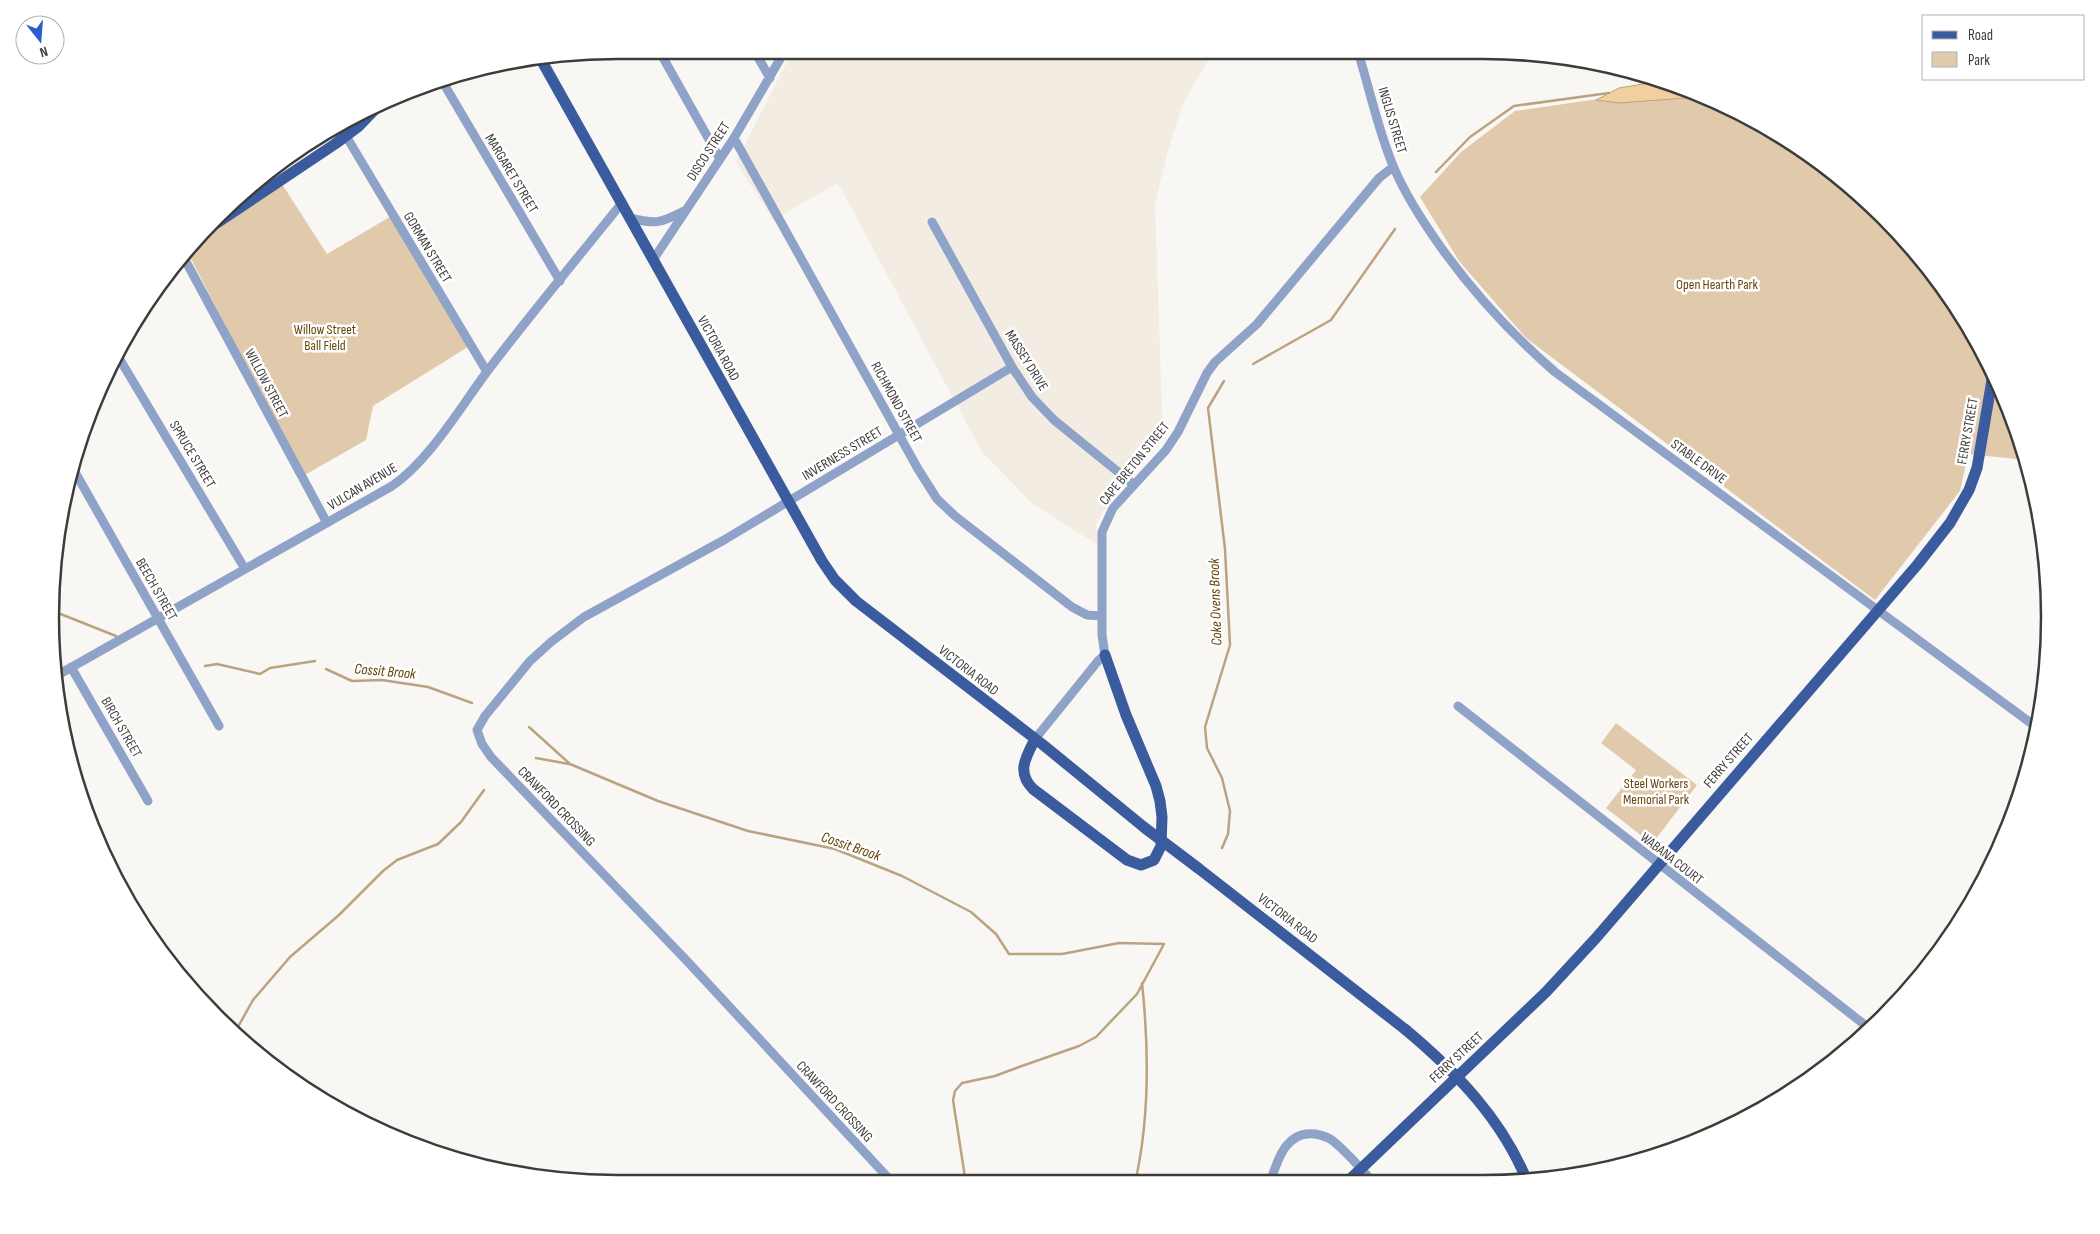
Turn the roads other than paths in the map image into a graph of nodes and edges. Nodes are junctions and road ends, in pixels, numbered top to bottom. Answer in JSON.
{"nodes":[{"id":1,"x":664,"y":59,"type":"edge"},
{"id":2,"x":759,"y":59,"type":"edge"},
{"id":3,"x":780,"y":59,"type":"edge"},
{"id":4,"x":1360,"y":59,"type":"edge"},
{"id":5,"x":543,"y":64,"type":"edge"},
{"id":6,"x":770,"y":78,"type":"junction"},
{"id":7,"x":444,"y":86,"type":"edge"},
{"id":8,"x":364,"y":119,"type":"edge"},
{"id":9,"x":346,"y":136,"type":"junction"},
{"id":10,"x":734,"y":138,"type":"junction"},
{"id":11,"x":720,"y":159,"type":"junction"},
{"id":12,"x":1393,"y":167,"type":"junction"},
{"id":13,"x":257,"y":191,"type":"edge"},
{"id":14,"x":259,"y":194,"type":"junction"},
{"id":15,"x":621,"y":204,"type":"junction"},
{"id":16,"x":686,"y":210,"type":"junction"},
{"id":17,"x":233,"y":212,"type":"edge"},
{"id":18,"x":629,"y":218,"type":"junction"},
{"id":19,"x":932,"y":222,"type":"dead end"},
{"id":20,"x":653,"y":260,"type":"junction"},
{"id":21,"x":186,"y":262,"type":"edge"},
{"id":22,"x":560,"y":281,"type":"junction"},
{"id":23,"x":121,"y":361,"type":"edge"},
{"id":24,"x":1012,"y":367,"type":"junction"},
{"id":25,"x":487,"y":372,"type":"junction"},
{"id":26,"x":1991,"y":385,"type":"edge"},
{"id":27,"x":900,"y":435,"type":"junction"},
{"id":28,"x":77,"y":476,"type":"edge"},
{"id":29,"x":1133,"y":484,"type":"junction"},
{"id":30,"x":789,"y":501,"type":"junction"},
{"id":31,"x":327,"y":523,"type":"junction"},
{"id":32,"x":245,"y":569,"type":"junction"},
{"id":33,"x":1878,"y":611,"type":"junction"},
{"id":34,"x":1102,"y":616,"type":"junction"},
{"id":35,"x":158,"y":618,"type":"junction"},
{"id":36,"x":1105,"y":655,"type":"junction"},
{"id":37,"x":71,"y":667,"type":"junction"},
{"id":38,"x":62,"y":672,"type":"edge"},
{"id":39,"x":1458,"y":706,"type":"dead end"},
{"id":40,"x":2031,"y":723,"type":"edge"},
{"id":41,"x":219,"y":726,"type":"dead end"},
{"id":42,"x":1035,"y":739,"type":"junction"},
{"id":43,"x":148,"y":801,"type":"dead end"},
{"id":44,"x":1658,"y":864,"type":"junction"},
{"id":45,"x":1864,"y":1025,"type":"edge"},
{"id":46,"x":1361,"y":1169,"type":"junction"},
{"id":47,"x":1523,"y":1174,"type":"edge"},
{"id":48,"x":886,"y":1175,"type":"edge"},
{"id":49,"x":1273,"y":1175,"type":"edge"},
{"id":50,"x":1355,"y":1175,"type":"edge"},
{"id":51,"x":1367,"y":1175,"type":"edge"}],
"edges":[{"from":1,"to":11,"type":"street"},
{"from":2,"to":6,"type":"street"},
{"from":3,"to":6,"type":"street","name":"DISCO STREET"},
{"from":4,"to":12,"type":"street","name":"INGLIS STREET"},
{"from":5,"to":15,"type":"main road","name":"VICTORIA ROAD"},
{"from":6,"to":10,"type":"street","name":"DISCO STREET"},
{"from":7,"to":22,"type":"street","name":"MARGARET STREET"},
{"from":8,"to":9,"type":"main road"},
{"from":9,"to":14,"type":"main road"},
{"from":9,"to":25,"type":"street","name":"GORMAN STREET"},
{"from":10,"to":11,"type":"street","name":"DISCO STREET"},
{"from":10,"to":27,"type":"street","name":"RICHMOND STREET"},
{"from":11,"to":16,"type":"street","name":"DISCO STREET"},
{"from":12,"to":29,"type":"street","name":"CAPE BRETON STREET"},
{"from":12,"to":33,"type":"street","name":"STABLE DRIVE"},
{"from":13,"to":14,"type":"street"},
{"from":14,"to":17,"type":"main road"},
{"from":15,"to":18,"type":"main road","name":"VICTORIA ROAD"},
{"from":15,"to":22,"type":"street","name":"VULCAN AVENUE"},
{"from":16,"to":18,"type":"street"},
{"from":16,"to":20,"type":"street","name":"DISCO STREET"},
{"from":18,"to":20,"type":"main road","name":"VICTORIA ROAD"},
{"from":19,"to":24,"type":"street","name":"MASSEY DRIVE"},
{"from":20,"to":30,"type":"main road","name":"VICTORIA ROAD"},
{"from":21,"to":31,"type":"street","name":"WILLOW STREET"},
{"from":22,"to":25,"type":"street","name":"VULCAN AVENUE"},
{"from":23,"to":32,"type":"street","name":"SPRUCE STREET"},
{"from":24,"to":27,"type":"street","name":"INVERNESS STREET"},
{"from":24,"to":29,"type":"street","name":"MASSEY DRIVE"},
{"from":25,"to":31,"type":"street","name":"VULCAN AVENUE"},
{"from":26,"to":33,"type":"main road","name":"FERRY STREET"},
{"from":27,"to":30,"type":"street","name":"INVERNESS STREET"},
{"from":27,"to":34,"type":"street","name":"RICHMOND STREET"},
{"from":28,"to":35,"type":"street","name":"BEECH STREET"},
{"from":29,"to":34,"type":"street","name":"CAPE BRETON STREET"},
{"from":30,"to":42,"type":"main road","name":"VICTORIA ROAD"},
{"from":30,"to":48,"type":"street","name":"CRAWFORD CROSSING"},
{"from":31,"to":32,"type":"street","name":"VULCAN AVENUE"},
{"from":32,"to":35,"type":"street","name":"VULCAN AVENUE"},
{"from":33,"to":40,"type":"street","name":"STABLE DRIVE"},
{"from":33,"to":44,"type":"main road","name":"FERRY STREET"},
{"from":34,"to":36,"type":"street","name":"CAPE BRETON STREET"},
{"from":35,"to":37,"type":"street","name":"VULCAN AVENUE"},
{"from":35,"to":41,"type":"street","name":"BEECH STREET"},
{"from":36,"to":42,"type":"street"},
{"from":36,"to":42,"type":"main road"},
{"from":37,"to":38,"type":"street","name":"VULCAN AVENUE"},
{"from":37,"to":43,"type":"street","name":"BIRCH STREET"},
{"from":39,"to":44,"type":"street","name":"WABANA COURT"},
{"from":42,"to":47,"type":"main road","name":"VICTORIA ROAD","bridge":true},
{"from":44,"to":45,"type":"street","name":"WABANA COURT"},
{"from":44,"to":46,"type":"main road","name":"FERRY STREET"},
{"from":46,"to":49,"type":"street"},
{"from":46,"to":50,"type":"main road","name":"FERRY STREET"},
{"from":46,"to":51,"type":"street"}]}
